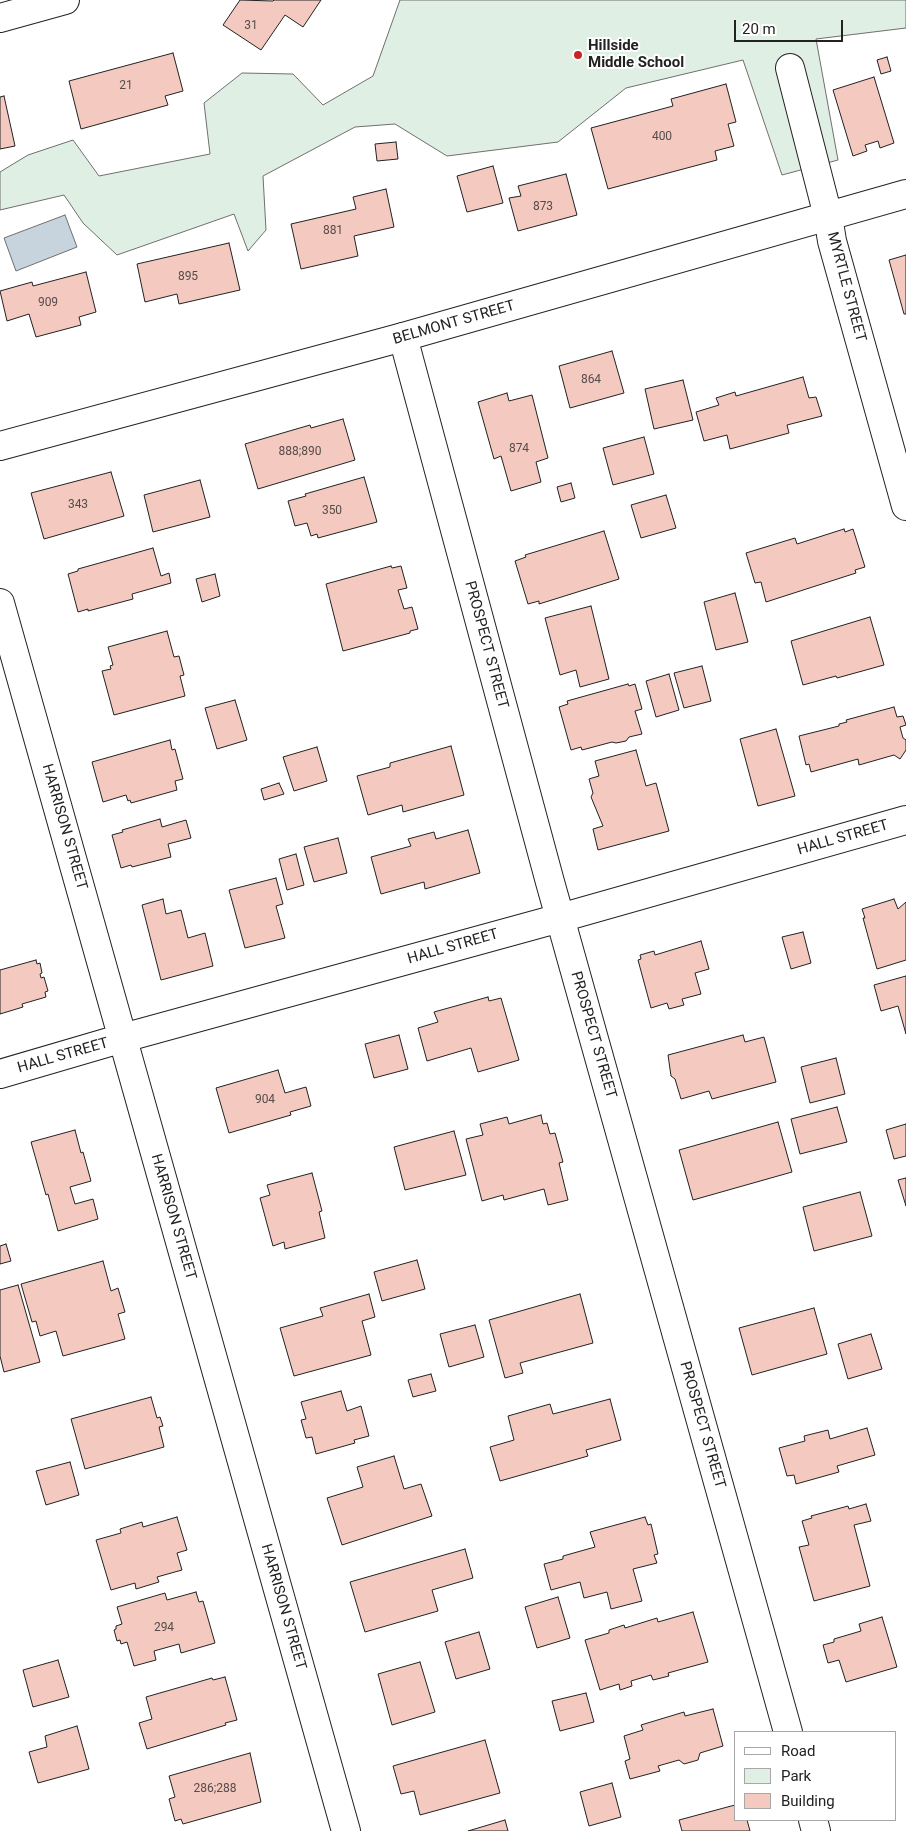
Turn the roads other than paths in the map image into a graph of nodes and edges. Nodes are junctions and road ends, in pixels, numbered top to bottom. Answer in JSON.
{"nodes":[{"id":1,"x":65,"y":0,"type":"edge"},
{"id":2,"x":0,"y":18,"type":"edge"},
{"id":3,"x":790,"y":68,"type":"dead end"},
{"id":4,"x":906,"y":194,"type":"edge"},
{"id":5,"x":828,"y":216,"type":"junction"},
{"id":6,"x":403,"y":337,"type":"junction"},
{"id":7,"x":0,"y":446,"type":"edge"},
{"id":8,"x":906,"y":506,"type":"edge"},
{"id":9,"x":0,"y":603,"type":"edge"},
{"id":10,"x":906,"y":820,"type":"edge"},
{"id":11,"x":560,"y":918,"type":"junction"},
{"id":12,"x":123,"y":1038,"type":"junction"},
{"id":13,"x":0,"y":1074,"type":"edge"},
{"id":14,"x":788,"y":1731,"type":"edge"},
{"id":15,"x":346,"y":1831,"type":"edge"}],
"edges":[{"from":1,"to":2,"type":"street"},
{"from":3,"to":5,"type":"street","name":"MYRTLE STREET"},
{"from":4,"to":5,"type":"street","name":"BELMONT STREET"},
{"from":5,"to":6,"type":"street","name":"BELMONT STREET"},
{"from":5,"to":8,"type":"street","name":"MYRTLE STREET"},
{"from":6,"to":7,"type":"street","name":"BELMONT STREET"},
{"from":6,"to":11,"type":"street","name":"PROSPECT STREET"},
{"from":9,"to":12,"type":"street","name":"HARRISON STREET"},
{"from":10,"to":11,"type":"street","name":"HALL STREET"},
{"from":11,"to":12,"type":"street","name":"HALL STREET"},
{"from":11,"to":14,"type":"street","name":"PROSPECT STREET"},
{"from":12,"to":13,"type":"street","name":"HALL STREET"},
{"from":12,"to":15,"type":"street","name":"HARRISON STREET"}]}
